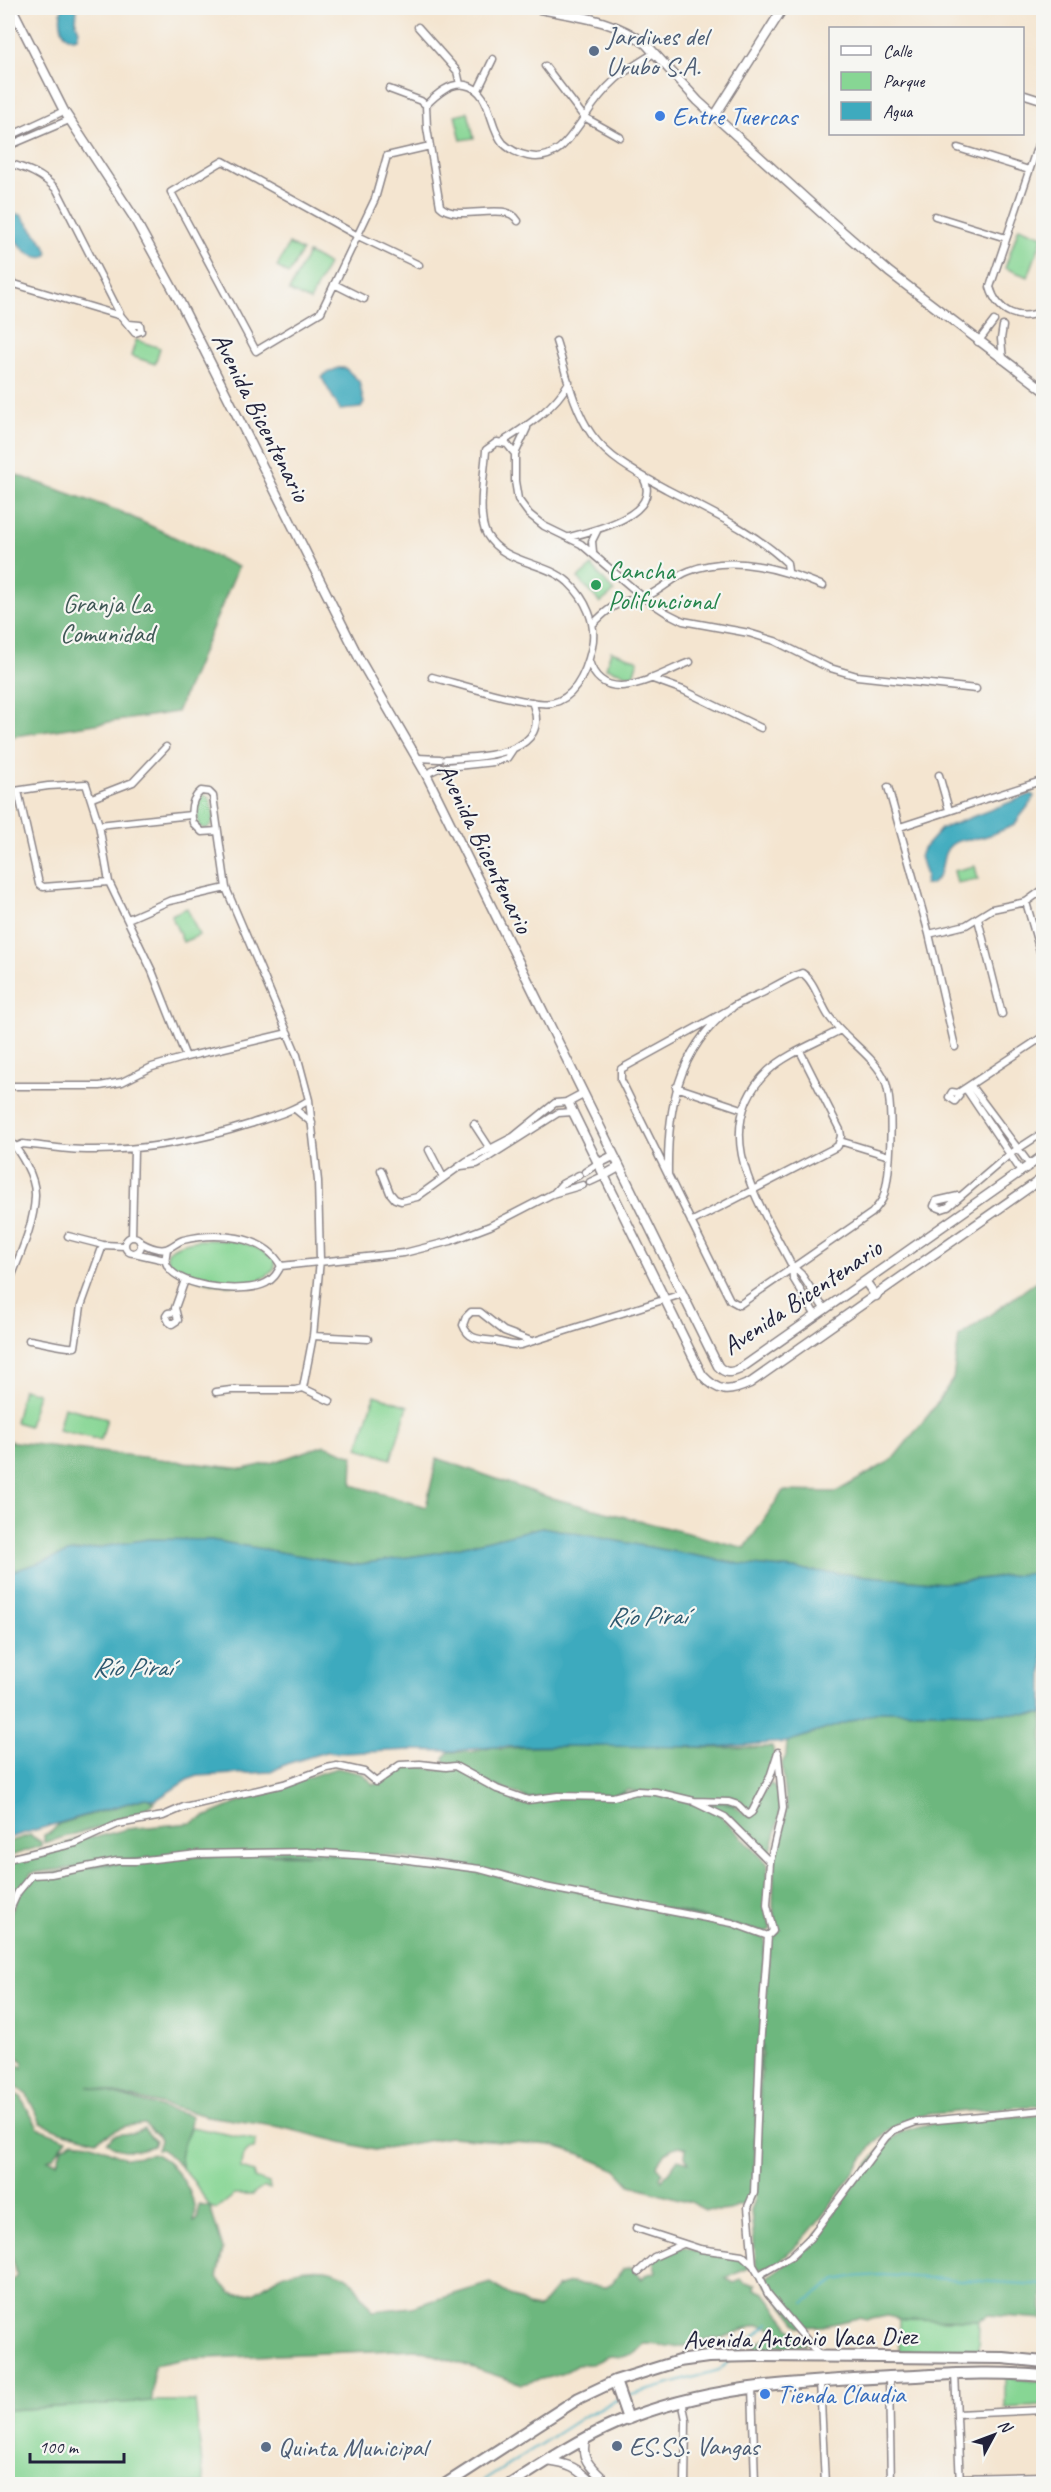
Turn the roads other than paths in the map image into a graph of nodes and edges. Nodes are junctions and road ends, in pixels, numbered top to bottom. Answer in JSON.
{"nodes":[{"id":1,"x":12,"y":8,"type":"edge"},
{"id":2,"x":535,"y":8,"type":"edge"},
{"id":3,"x":783,"y":8,"type":"edge"},
{"id":4,"x":418,"y":27,"type":"dead end"},
{"id":5,"x":8,"y":33,"type":"edge"},
{"id":6,"x":8,"y":40,"type":"edge"},
{"id":7,"x":654,"y":53,"type":"junction"},
{"id":8,"x":493,"y":59,"type":"dead end"},
{"id":9,"x":545,"y":66,"type":"dead end"},
{"id":10,"x":460,"y":84,"type":"junction"},
{"id":11,"x":389,"y":89,"type":"dead end"},
{"id":12,"x":478,"y":90,"type":"junction"},
{"id":13,"x":1024,"y":94,"type":"edge"},
{"id":14,"x":1044,"y":100,"type":"edge"},
{"id":15,"x":426,"y":105,"type":"junction"},
{"id":16,"x":64,"y":111,"type":"junction"},
{"id":17,"x":584,"y":117,"type":"junction"},
{"id":18,"x":714,"y":117,"type":"junction"},
{"id":19,"x":69,"y":120,"type":"junction"},
{"id":20,"x":1044,"y":127,"type":"edge"},
{"id":21,"x":8,"y":137,"type":"edge"},
{"id":22,"x":620,"y":138,"type":"dead end"},
{"id":23,"x":8,"y":146,"type":"edge"},
{"id":24,"x":430,"y":146,"type":"junction"},
{"id":25,"x":958,"y":148,"type":"dead end"},
{"id":26,"x":8,"y":163,"type":"edge"},
{"id":27,"x":1029,"y":170,"type":"junction"},
{"id":28,"x":935,"y":216,"type":"dead end"},
{"id":29,"x":518,"y":221,"type":"dead end"},
{"id":30,"x":356,"y":235,"type":"junction"},
{"id":31,"x":1006,"y":238,"type":"junction"},
{"id":32,"x":419,"y":266,"type":"dead end"},
{"id":33,"x":8,"y":282,"type":"edge"},
{"id":34,"x":334,"y":284,"type":"junction"},
{"id":35,"x":364,"y":299,"type":"dead end"},
{"id":36,"x":1002,"y":308,"type":"junction"},
{"id":37,"x":1044,"y":310,"type":"edge"},
{"id":38,"x":1011,"y":314,"type":"junction"},
{"id":39,"x":121,"y":316,"type":"junction"},
{"id":40,"x":129,"y":324,"type":"dead end"},
{"id":41,"x":556,"y":341,"type":"dead end"},
{"id":42,"x":978,"y":342,"type":"junction"},
{"id":43,"x":1004,"y":361,"type":"junction"},
{"id":44,"x":569,"y":381,"type":"junction"},
{"id":45,"x":1044,"y":390,"type":"edge"},
{"id":46,"x":528,"y":424,"type":"junction"},
{"id":47,"x":502,"y":442,"type":"junction"},
{"id":48,"x":515,"y":454,"type":"junction"},
{"id":49,"x":642,"y":476,"type":"junction"},
{"id":50,"x":598,"y":530,"type":"junction"},
{"id":51,"x":569,"y":537,"type":"junction"},
{"id":52,"x":593,"y":553,"type":"junction"},
{"id":53,"x":788,"y":571,"type":"junction"},
{"id":54,"x":823,"y":586,"type":"dead end"},
{"id":55,"x":644,"y":598,"type":"junction"},
{"id":56,"x":593,"y":624,"type":"junction"},
{"id":57,"x":589,"y":660,"type":"junction"},
{"id":58,"x":690,"y":662,"type":"dead end"},
{"id":59,"x":432,"y":677,"type":"dead end"},
{"id":60,"x":650,"y":678,"type":"junction"},
{"id":61,"x":976,"y":689,"type":"dead end"},
{"id":62,"x":531,"y":702,"type":"junction"},
{"id":63,"x":761,"y":728,"type":"dead end"},
{"id":64,"x":166,"y":747,"type":"dead end"},
{"id":65,"x":417,"y":758,"type":"junction"},
{"id":66,"x":440,"y":763,"type":"junction"},
{"id":67,"x":426,"y":774,"type":"junction"},
{"id":68,"x":939,"y":775,"type":"dead end"},
{"id":69,"x":1044,"y":780,"type":"edge"},
{"id":70,"x":888,"y":787,"type":"dead end"},
{"id":71,"x":18,"y":790,"type":"junction"},
{"id":72,"x":8,"y":792,"type":"edge"},
{"id":73,"x":92,"y":798,"type":"junction"},
{"id":74,"x":949,"y":810,"type":"junction"},
{"id":75,"x":191,"y":815,"type":"junction"},
{"id":76,"x":99,"y":825,"type":"junction"},
{"id":77,"x":900,"y":827,"type":"junction"},
{"id":78,"x":218,"y":831,"type":"junction"},
{"id":79,"x":109,"y":882,"type":"junction"},
{"id":80,"x":226,"y":888,"type":"junction"},
{"id":81,"x":1044,"y":889,"type":"edge"},
{"id":82,"x":1026,"y":902,"type":"junction"},
{"id":83,"x":128,"y":919,"type":"junction"},
{"id":84,"x":978,"y":919,"type":"junction"},
{"id":85,"x":929,"y":934,"type":"junction"},
{"id":86,"x":1044,"y":965,"type":"edge"},
{"id":87,"x":732,"y":1008,"type":"junction"},
{"id":88,"x":1002,"y":1014,"type":"dead end"},
{"id":89,"x":840,"y":1030,"type":"junction"},
{"id":90,"x":288,"y":1033,"type":"junction"},
{"id":91,"x":1044,"y":1036,"type":"edge"},
{"id":92,"x":955,"y":1047,"type":"dead end"},
{"id":93,"x":800,"y":1051,"type":"junction"},
{"id":94,"x":186,"y":1057,"type":"junction"},
{"id":95,"x":10,"y":1086,"type":"dead end"},
{"id":96,"x":676,"y":1087,"type":"junction"},
{"id":97,"x":969,"y":1087,"type":"junction"},
{"id":98,"x":958,"y":1093,"type":"dead end"},
{"id":99,"x":583,"y":1094,"type":"junction"},
{"id":100,"x":309,"y":1100,"type":"junction"},
{"id":101,"x":568,"y":1101,"type":"junction"},
{"id":102,"x":588,"y":1105,"type":"junction"},
{"id":103,"x":295,"y":1109,"type":"junction"},
{"id":104,"x":742,"y":1109,"type":"junction"},
{"id":105,"x":573,"y":1113,"type":"junction"},
{"id":106,"x":312,"y":1123,"type":"junction"},
{"id":107,"x":474,"y":1124,"type":"dead end"},
{"id":108,"x":1044,"y":1132,"type":"edge"},
{"id":109,"x":8,"y":1138,"type":"edge"},
{"id":110,"x":840,"y":1141,"type":"junction"},
{"id":111,"x":16,"y":1147,"type":"junction"},
{"id":112,"x":489,"y":1147,"type":"junction"},
{"id":113,"x":134,"y":1149,"type":"junction"},
{"id":114,"x":1017,"y":1149,"type":"junction"},
{"id":115,"x":429,"y":1150,"type":"dead end"},
{"id":116,"x":1010,"y":1154,"type":"junction"},
{"id":117,"x":1044,"y":1155,"type":"edge"},
{"id":118,"x":613,"y":1156,"type":"junction"},
{"id":119,"x":888,"y":1156,"type":"junction"},
{"id":120,"x":597,"y":1164,"type":"junction"},
{"id":121,"x":1030,"y":1165,"type":"junction"},
{"id":122,"x":460,"y":1166,"type":"junction"},
{"id":123,"x":619,"y":1167,"type":"junction"},
{"id":124,"x":381,"y":1170,"type":"dead end"},
{"id":125,"x":1021,"y":1171,"type":"junction"},
{"id":126,"x":668,"y":1174,"type":"junction"},
{"id":127,"x":603,"y":1176,"type":"junction"},
{"id":128,"x":443,"y":1177,"type":"junction"},
{"id":129,"x":1043,"y":1178,"type":"edge"},
{"id":130,"x":753,"y":1191,"type":"junction"},
{"id":131,"x":552,"y":1194,"type":"junction"},
{"id":132,"x":958,"y":1196,"type":"dead end"},
{"id":133,"x":691,"y":1221,"type":"junction"},
{"id":134,"x":68,"y":1236,"type":"dead end"},
{"id":135,"x":132,"y":1237,"type":"junction"},
{"id":136,"x":140,"y":1242,"type":"junction"},
{"id":137,"x":103,"y":1245,"type":"junction"},
{"id":138,"x":125,"y":1246,"type":"junction"},
{"id":139,"x":167,"y":1249,"type":"junction"},
{"id":140,"x":134,"y":1253,"type":"junction"},
{"id":141,"x":165,"y":1260,"type":"junction"},
{"id":142,"x":320,"y":1260,"type":"junction"},
{"id":143,"x":281,"y":1266,"type":"junction"},
{"id":144,"x":792,"y":1266,"type":"junction"},
{"id":145,"x":185,"y":1281,"type":"junction"},
{"id":146,"x":865,"y":1281,"type":"junction"},
{"id":147,"x":8,"y":1286,"type":"edge"},
{"id":148,"x":682,"y":1294,"type":"junction"},
{"id":149,"x":876,"y":1296,"type":"junction"},
{"id":150,"x":664,"y":1298,"type":"junction"},
{"id":151,"x":825,"y":1310,"type":"junction"},
{"id":152,"x":175,"y":1311,"type":"dead end"},
{"id":153,"x":816,"y":1316,"type":"junction"},
{"id":154,"x":788,"y":1335,"type":"junction"},
{"id":155,"x":313,"y":1336,"type":"junction"},
{"id":156,"x":368,"y":1339,"type":"dead end"},
{"id":157,"x":29,"y":1340,"type":"dead end"},
{"id":158,"x":531,"y":1341,"type":"junction"},
{"id":159,"x":798,"y":1349,"type":"junction"},
{"id":160,"x":741,"y":1369,"type":"junction"},
{"id":161,"x":750,"y":1383,"type":"junction"},
{"id":162,"x":303,"y":1388,"type":"junction"},
{"id":163,"x":216,"y":1392,"type":"dead end"},
{"id":164,"x":330,"y":1401,"type":"dead end"},
{"id":165,"x":694,"y":1801,"type":"junction"},
{"id":166,"x":8,"y":1859,"type":"edge"},
{"id":167,"x":770,"y":1862,"type":"junction"},
{"id":168,"x":8,"y":1914,"type":"edge"},
{"id":169,"x":768,"y":1936,"type":"junction"},
{"id":170,"x":1044,"y":2110,"type":"edge"},
{"id":171,"x":636,"y":2228,"type":"dead end"},
{"id":172,"x":684,"y":2244,"type":"junction"},
{"id":173,"x":753,"y":2265,"type":"junction"},
{"id":174,"x":638,"y":2272,"type":"dead end"},
{"id":175,"x":759,"y":2275,"type":"junction"},
{"id":176,"x":821,"y":2357,"type":"junction"},
{"id":177,"x":1044,"y":2362,"type":"edge"},
{"id":178,"x":955,"y":2373,"type":"junction"},
{"id":179,"x":1044,"y":2376,"type":"edge"},
{"id":180,"x":889,"y":2378,"type":"junction"},
{"id":181,"x":820,"y":2380,"type":"junction"},
{"id":182,"x":616,"y":2384,"type":"junction"},
{"id":183,"x":752,"y":2386,"type":"junction"},
{"id":184,"x":682,"y":2401,"type":"junction"},
{"id":185,"x":1044,"y":2409,"type":"edge"},
{"id":186,"x":626,"y":2414,"type":"junction"},
{"id":187,"x":957,"y":2414,"type":"junction"},
{"id":188,"x":586,"y":2438,"type":"junction"},
{"id":189,"x":548,"y":2461,"type":"junction"},
{"id":190,"x":1044,"y":2476,"type":"edge"},
{"id":191,"x":605,"y":2481,"type":"edge"},
{"id":192,"x":960,"y":2481,"type":"edge"},
{"id":193,"x":446,"y":2484,"type":"edge"},
{"id":194,"x":511,"y":2484,"type":"edge"},
{"id":195,"x":593,"y":2484,"type":"edge"},
{"id":196,"x":685,"y":2484,"type":"edge"},
{"id":197,"x":755,"y":2484,"type":"edge"},
{"id":198,"x":825,"y":2484,"type":"edge"},
{"id":199,"x":891,"y":2484,"type":"edge"}],
"edges":[{"from":1,"to":16,"type":"street","name":"Avenida Bicentenario"},
{"from":2,"to":7,"type":"street"},
{"from":3,"to":18,"type":"street"},
{"from":4,"to":10,"type":"street"},
{"from":5,"to":6,"type":"street"},
{"from":7,"to":17,"type":"street"},
{"from":7,"to":18,"type":"street"},
{"from":8,"to":12,"type":"street"},
{"from":9,"to":17,"type":"street"},
{"from":10,"to":12,"type":"street"},
{"from":10,"to":15,"type":"street"},
{"from":11,"to":15,"type":"street"},
{"from":12,"to":17,"type":"street"},
{"from":13,"to":14,"type":"street"},
{"from":15,"to":24,"type":"street"},
{"from":16,"to":19,"type":"street","name":"Avenida Bicentenario"},
{"from":16,"to":21,"type":"street"},
{"from":17,"to":22,"type":"street"},
{"from":18,"to":42,"type":"street"},
{"from":19,"to":23,"type":"street"},
{"from":19,"to":65,"type":"street","name":"Avenida Bicentenario"},
{"from":20,"to":27,"type":"street"},
{"from":24,"to":29,"type":"street"},
{"from":24,"to":30,"type":"street"},
{"from":25,"to":27,"type":"street"},
{"from":26,"to":39,"type":"street"},
{"from":27,"to":31,"type":"street"},
{"from":28,"to":31,"type":"street"},
{"from":30,"to":32,"type":"street"},
{"from":30,"to":34,"type":"street"},
{"from":30,"to":34,"type":"street"},
{"from":31,"to":36,"type":"street"},
{"from":33,"to":39,"type":"street"},
{"from":34,"to":35,"type":"street"},
{"from":36,"to":38,"type":"street"},
{"from":36,"to":42,"type":"street"},
{"from":37,"to":38,"type":"street"},
{"from":38,"to":43,"type":"street"},
{"from":39,"to":40,"type":"street"},
{"from":41,"to":44,"type":"street"},
{"from":42,"to":43,"type":"street"},
{"from":43,"to":45,"type":"street"},
{"from":44,"to":46,"type":"street"},
{"from":44,"to":49,"type":"street"},
{"from":46,"to":47,"type":"street"},
{"from":46,"to":48,"type":"street"},
{"from":47,"to":48,"type":"street"},
{"from":47,"to":56,"type":"street"},
{"from":48,"to":51,"type":"street"},
{"from":49,"to":50,"type":"street"},
{"from":49,"to":53,"type":"street"},
{"from":50,"to":51,"type":"street"},
{"from":50,"to":52,"type":"street"},
{"from":51,"to":52,"type":"street"},
{"from":52,"to":55,"type":"street"},
{"from":53,"to":54,"type":"street"},
{"from":53,"to":55,"type":"street"},
{"from":55,"to":56,"type":"street"},
{"from":55,"to":61,"type":"street"},
{"from":56,"to":57,"type":"street"},
{"from":57,"to":60,"type":"street"},
{"from":57,"to":62,"type":"street"},
{"from":58,"to":60,"type":"street"},
{"from":59,"to":62,"type":"street"},
{"from":60,"to":63,"type":"street"},
{"from":62,"to":66,"type":"street"},
{"from":64,"to":73,"type":"street"},
{"from":65,"to":66,"type":"street"},
{"from":65,"to":67,"type":"street","name":"Avenida Bicentenario"},
{"from":66,"to":67,"type":"street"},
{"from":67,"to":99,"type":"street","name":"Avenida Bicentenario"},
{"from":68,"to":74,"type":"street"},
{"from":69,"to":74,"type":"street"},
{"from":70,"to":77,"type":"street"},
{"from":71,"to":72,"type":"street"},
{"from":71,"to":73,"type":"street"},
{"from":71,"to":79,"type":"street"},
{"from":73,"to":76,"type":"street"},
{"from":74,"to":77,"type":"street"},
{"from":75,"to":76,"type":"street"},
{"from":75,"to":78,"type":"street"},
{"from":75,"to":78,"type":"street"},
{"from":76,"to":79,"type":"street"},
{"from":77,"to":85,"type":"street"},
{"from":78,"to":80,"type":"street"},
{"from":79,"to":83,"type":"street"},
{"from":80,"to":83,"type":"street"},
{"from":80,"to":90,"type":"street"},
{"from":81,"to":82,"type":"street"},
{"from":82,"to":84,"type":"street"},
{"from":82,"to":86,"type":"street"},
{"from":83,"to":94,"type":"street"},
{"from":84,"to":85,"type":"street"},
{"from":84,"to":88,"type":"street"},
{"from":85,"to":92,"type":"street"},
{"from":87,"to":89,"type":"street"},
{"from":87,"to":96,"type":"street"},
{"from":87,"to":126,"type":"street"},
{"from":89,"to":93,"type":"street"},
{"from":89,"to":119,"type":"street"},
{"from":90,"to":94,"type":"street"},
{"from":90,"to":100,"type":"street"},
{"from":91,"to":97,"type":"street"},
{"from":93,"to":104,"type":"street"},
{"from":93,"to":110,"type":"street"},
{"from":94,"to":95,"type":"street"},
{"from":96,"to":104,"type":"street"},
{"from":96,"to":126,"type":"street"},
{"from":97,"to":98,"type":"street"},
{"from":97,"to":114,"type":"street"},
{"from":97,"to":116,"type":"street"},
{"from":99,"to":101,"type":"street"},
{"from":99,"to":102,"type":"street","name":"Avenida Bicentenario"},
{"from":100,"to":103,"type":"street"},
{"from":100,"to":106,"type":"street"},
{"from":101,"to":105,"type":"street","name":"Avenida Bicentenario"},
{"from":101,"to":112,"type":"street"},
{"from":102,"to":105,"type":"street"},
{"from":102,"to":118,"type":"street","name":"Avenida Bicentenario"},
{"from":103,"to":106,"type":"street"},
{"from":103,"to":113,"type":"street"},
{"from":104,"to":130,"type":"street"},
{"from":105,"to":120,"type":"street","name":"Avenida Bicentenario"},
{"from":105,"to":122,"type":"street"},
{"from":106,"to":142,"type":"street"},
{"from":107,"to":112,"type":"street"},
{"from":108,"to":114,"type":"street"},
{"from":109,"to":111,"type":"street"},
{"from":110,"to":119,"type":"street"},
{"from":110,"to":130,"type":"street"},
{"from":111,"to":113,"type":"street"},
{"from":111,"to":147,"type":"street"},
{"from":112,"to":122,"type":"street"},
{"from":113,"to":135,"type":"street"},
{"from":114,"to":116,"type":"street"},
{"from":114,"to":121,"type":"street"},
{"from":115,"to":128,"type":"street"},
{"from":116,"to":125,"type":"street"},
{"from":116,"to":132,"type":"street"},
{"from":117,"to":121,"type":"street","name":"Avenida Bicentenario"},
{"from":118,"to":120,"type":"street"},
{"from":118,"to":123,"type":"street","name":"Avenida Bicentenario"},
{"from":119,"to":144,"type":"street"},
{"from":120,"to":127,"type":"street","name":"Avenida Bicentenario"},
{"from":120,"to":131,"type":"street"},
{"from":121,"to":125,"type":"street","name":"Avenida Bicentenario"},
{"from":122,"to":128,"type":"street"},
{"from":123,"to":127,"type":"street"},
{"from":123,"to":148,"type":"street","name":"Avenida Bicentenario"},
{"from":124,"to":128,"type":"street"},
{"from":125,"to":146,"type":"street","name":"Avenida Bicentenario"},
{"from":126,"to":133,"type":"street"},
{"from":127,"to":131,"type":"street"},
{"from":127,"to":150,"type":"street","name":"Avenida Bicentenario"},
{"from":129,"to":149,"type":"street","name":"Avenida Bicentenario"},
{"from":130,"to":133,"type":"street"},
{"from":130,"to":144,"type":"street"},
{"from":131,"to":142,"type":"street"},
{"from":133,"to":144,"type":"street"},
{"from":134,"to":137,"type":"street"},
{"from":135,"to":136,"type":"street"},
{"from":135,"to":138,"type":"street"},
{"from":136,"to":139,"type":"street"},
{"from":136,"to":140,"type":"street"},
{"from":137,"to":138,"type":"street"},
{"from":137,"to":157,"type":"street"},
{"from":138,"to":140,"type":"street"},
{"from":139,"to":141,"type":"street"},
{"from":139,"to":143,"type":"street"},
{"from":140,"to":141,"type":"street"},
{"from":141,"to":145,"type":"street"},
{"from":142,"to":143,"type":"street"},
{"from":142,"to":155,"type":"street"},
{"from":143,"to":145,"type":"street"},
{"from":144,"to":151,"type":"street"},
{"from":144,"to":153,"type":"street"},
{"from":145,"to":152,"type":"street"},
{"from":146,"to":149,"type":"street"},
{"from":146,"to":151,"type":"street","name":"Avenida Bicentenario"},
{"from":148,"to":150,"type":"street"},
{"from":148,"to":160,"type":"street","name":"Avenida Bicentenario"},
{"from":149,"to":159,"type":"street","name":"Avenida Bicentenario"},
{"from":150,"to":158,"type":"street"},
{"from":150,"to":161,"type":"street","name":"Avenida Bicentenario"},
{"from":151,"to":153,"type":"street","name":"Avenida Bicentenario"},
{"from":153,"to":154,"type":"street","name":"Avenida Bicentenario"},
{"from":154,"to":159,"type":"street"},
{"from":154,"to":160,"type":"street","name":"Avenida Bicentenario"},
{"from":155,"to":156,"type":"street"},
{"from":155,"to":162,"type":"street"},
{"from":158,"to":158,"type":"street"},
{"from":159,"to":161,"type":"street","name":"Avenida Bicentenario"},
{"from":160,"to":161,"type":"street"},
{"from":162,"to":163,"type":"street"},
{"from":162,"to":164,"type":"street"},
{"from":165,"to":166,"type":"street"},
{"from":165,"to":167,"type":"street"},
{"from":165,"to":167,"type":"street"},
{"from":167,"to":169,"type":"street"},
{"from":168,"to":169,"type":"street"},
{"from":169,"to":173,"type":"street"},
{"from":170,"to":175,"type":"street"},
{"from":171,"to":172,"type":"street"},
{"from":172,"to":173,"type":"street"},
{"from":172,"to":174,"type":"street"},
{"from":173,"to":175,"type":"street"},
{"from":175,"to":176,"type":"street"},
{"from":176,"to":177,"type":"highway","name":"Avenida Antonio Vaca Diez"},
{"from":176,"to":182,"type":"highway","name":"Avenida Antonio Vaca Diez"},
{"from":178,"to":179,"type":"highway","name":"Avenida Antonio Vaca Diez"},
{"from":178,"to":180,"type":"highway","name":"Avenida Antonio Vaca Diez"},
{"from":178,"to":187,"type":"street"},
{"from":180,"to":181,"type":"highway","name":"Avenida Antonio Vaca Diez"},
{"from":180,"to":199,"type":"street"},
{"from":181,"to":183,"type":"highway","name":"Avenida Antonio Vaca Diez"},
{"from":181,"to":198,"type":"street"},
{"from":182,"to":186,"type":"highway"},
{"from":182,"to":193,"type":"highway","name":"Avenida Antonio Vaca Diez"},
{"from":183,"to":184,"type":"highway","name":"Avenida Antonio Vaca Diez"},
{"from":183,"to":197,"type":"street"},
{"from":184,"to":186,"type":"highway","name":"Avenida Antonio Vaca Diez"},
{"from":184,"to":196,"type":"street"},
{"from":185,"to":187,"type":"street"},
{"from":186,"to":188,"type":"highway","name":"Avenida Antonio Vaca Diez"},
{"from":187,"to":192,"type":"street"},
{"from":188,"to":189,"type":"highway","name":"Avenida Antonio Vaca Diez"},
{"from":188,"to":191,"type":"street"},
{"from":189,"to":194,"type":"highway","name":"Avenida Antonio Vaca Diez"},
{"from":189,"to":195,"type":"street"},
{"from":190,"to":192,"type":"street"},
{"from":191,"to":195,"type":"street"}]}
